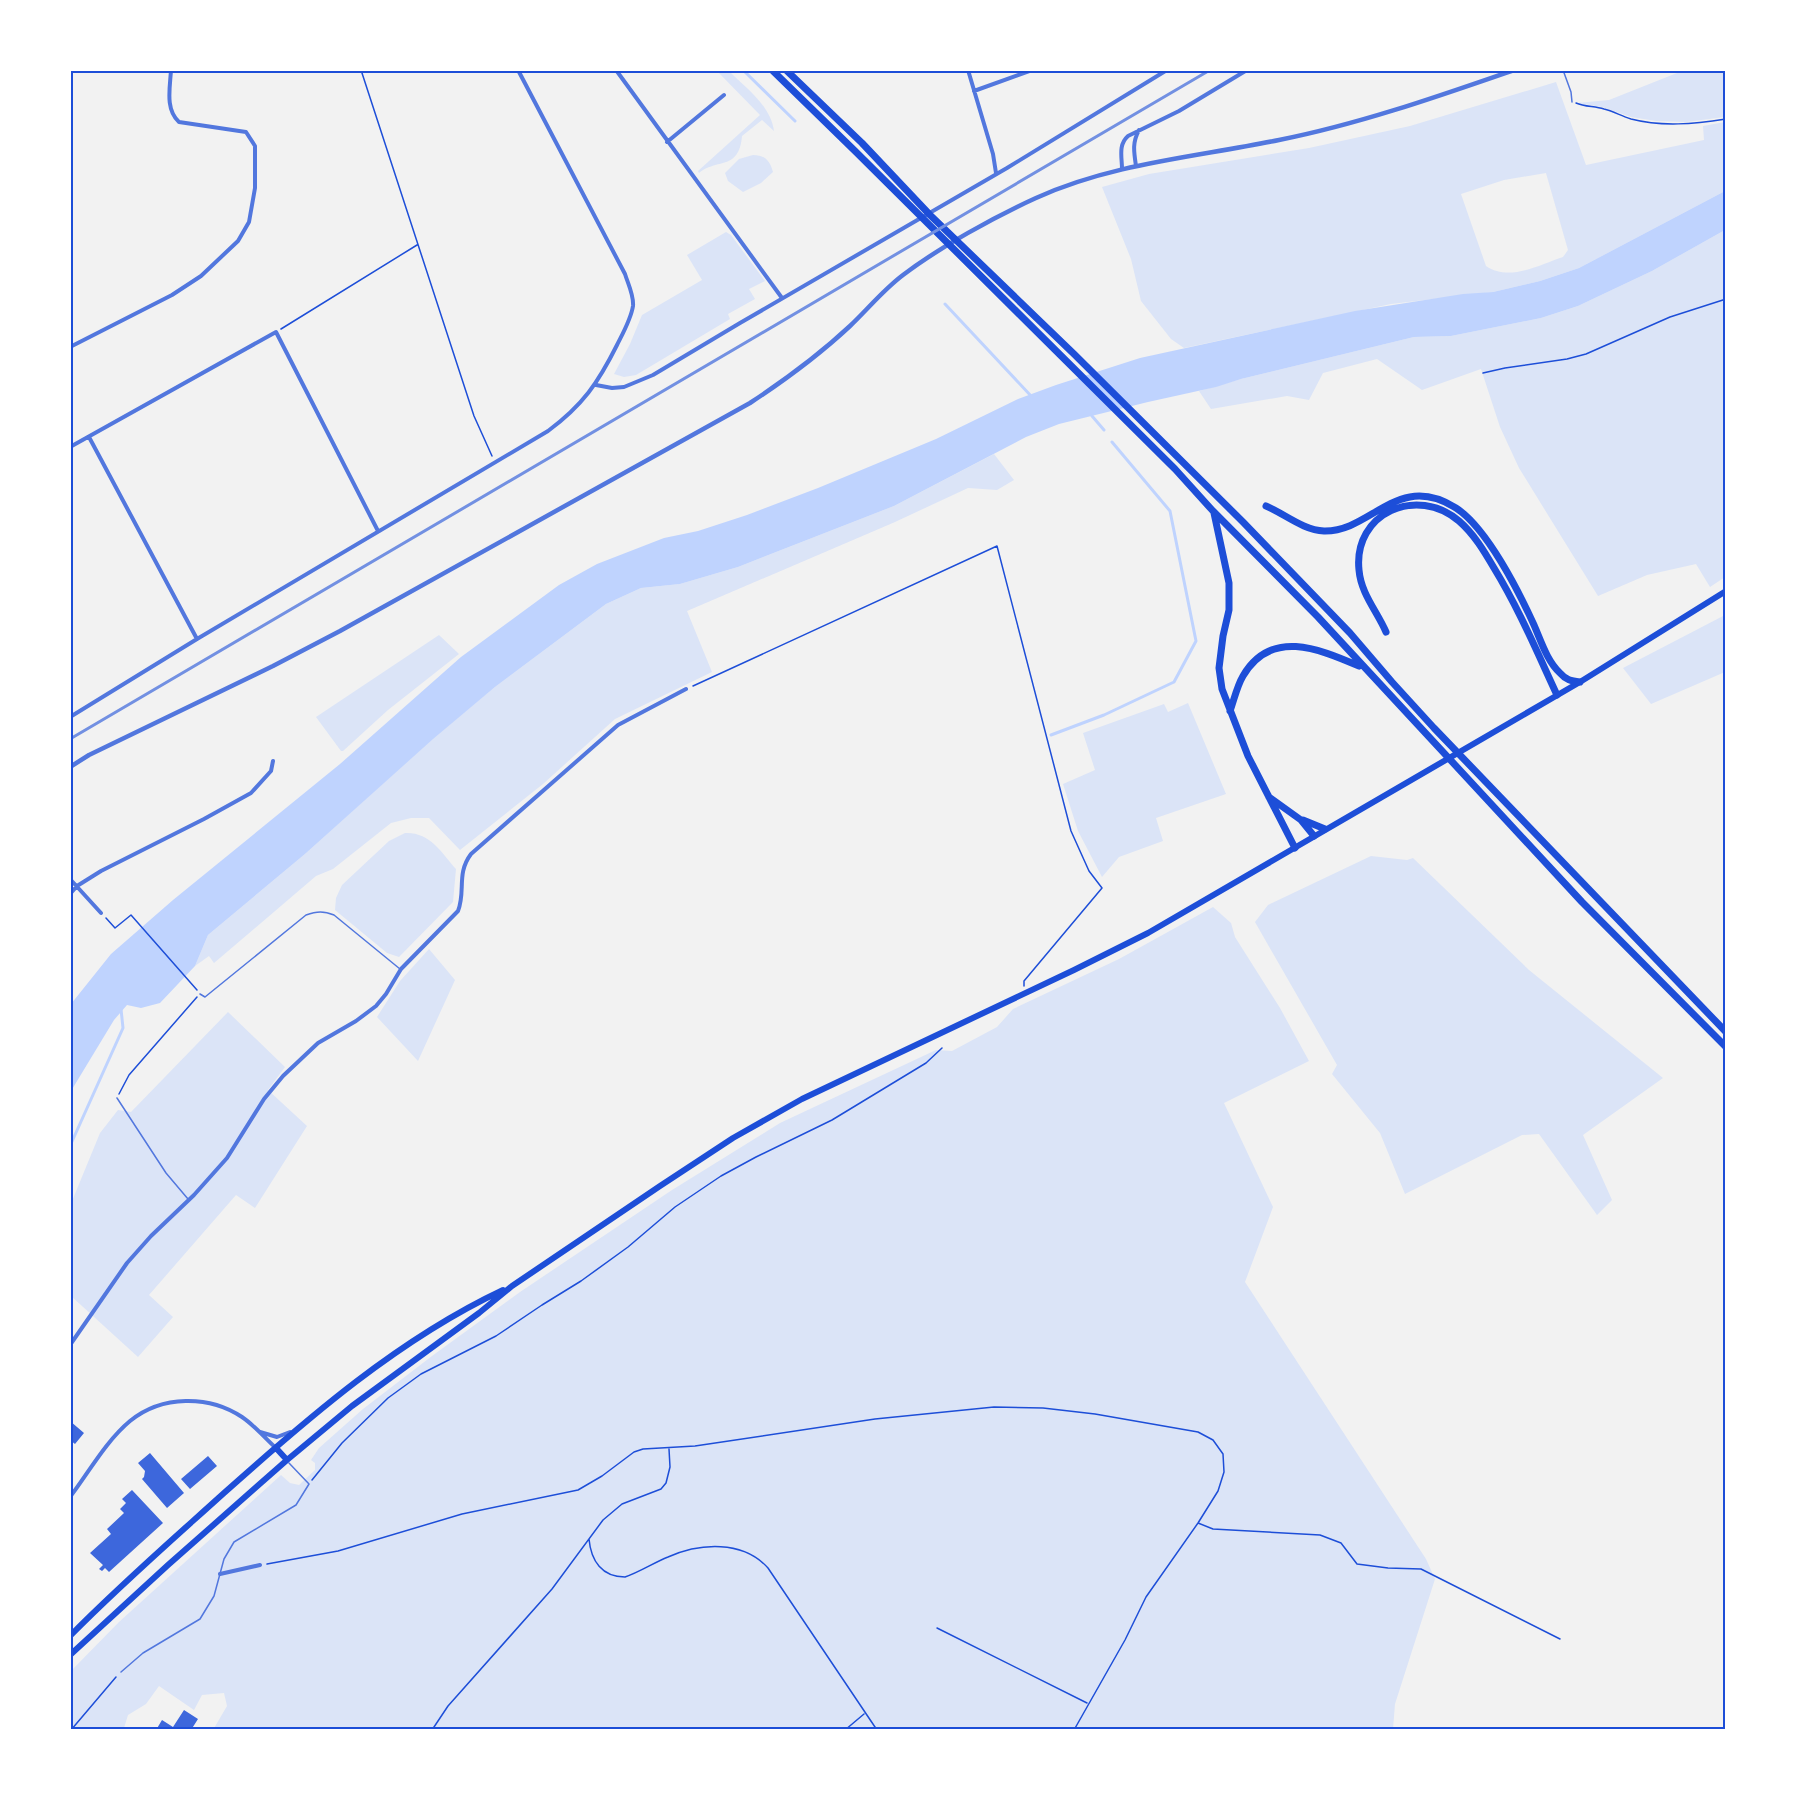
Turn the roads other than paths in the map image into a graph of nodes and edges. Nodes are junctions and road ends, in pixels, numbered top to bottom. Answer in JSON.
{"nodes":[{"id":1,"x":171,"y":70,"type":"edge"},
{"id":2,"x":518,"y":70,"type":"edge"},
{"id":3,"x":616,"y":70,"type":"edge"},
{"id":4,"x":772,"y":70,"type":"edge"},
{"id":5,"x":786,"y":70,"type":"edge"},
{"id":6,"x":968,"y":70,"type":"edge"},
{"id":7,"x":1032,"y":70,"type":"edge"},
{"id":8,"x":1167,"y":70,"type":"edge"},
{"id":9,"x":1246,"y":70,"type":"edge"},
{"id":10,"x":1514,"y":70,"type":"edge"},
{"id":11,"x":1563,"y":70,"type":"edge"},
{"id":12,"x":974,"y":91,"type":"junction"},
{"id":13,"x":724,"y":95,"type":"dead end"},
{"id":14,"x":1572,"y":102,"type":"road end"},
{"id":15,"x":1139,"y":130,"type":"junction"},
{"id":16,"x":667,"y":142,"type":"junction"},
{"id":17,"x":1136,"y":166,"type":"junction"},
{"id":18,"x":1122,"y":169,"type":"junction"},
{"id":19,"x":996,"y":173,"type":"junction"},
{"id":20,"x":782,"y":298,"type":"junction"},
{"id":21,"x":70,"y":347,"type":"edge"},
{"id":22,"x":596,"y":385,"type":"junction"},
{"id":23,"x":89,"y":437,"type":"junction"},
{"id":24,"x":70,"y":447,"type":"edge"},
{"id":25,"x":1266,"y":506,"type":"dead end"},
{"id":26,"x":1213,"y":511,"type":"junction"},
{"id":27,"x":378,"y":531,"type":"junction"},
{"id":28,"x":1725,"y":591,"type":"edge"},
{"id":29,"x":1386,"y":632,"type":"dead end"},
{"id":30,"x":197,"y":639,"type":"junction"},
{"id":31,"x":1363,"y":667,"type":"junction"},
{"id":32,"x":1580,"y":682,"type":"junction"},
{"id":33,"x":686,"y":689,"type":"road end"},
{"id":34,"x":1557,"y":695,"type":"junction"},
{"id":35,"x":1230,"y":711,"type":"junction"},
{"id":36,"x":70,"y":717,"type":"edge"},
{"id":37,"x":273,"y":761,"type":"dead end"},
{"id":38,"x":70,"y":767,"type":"edge"},
{"id":39,"x":1266,"y":795,"type":"junction"},
{"id":40,"x":1301,"y":820,"type":"junction"},
{"id":41,"x":1325,"y":829,"type":"junction"},
{"id":42,"x":1314,"y":836,"type":"junction"},
{"id":43,"x":1295,"y":848,"type":"junction"},
{"id":44,"x":70,"y":879,"type":"edge"},
{"id":45,"x":77,"y":886,"type":"junction"},
{"id":46,"x":70,"y":894,"type":"edge"},
{"id":47,"x":101,"y":913,"type":"road end"},
{"id":48,"x":401,"y":969,"type":"junction"},
{"id":49,"x":199,"y":992,"type":"road end"},
{"id":50,"x":1725,"y":1032,"type":"edge"},
{"id":51,"x":1725,"y":1047,"type":"edge"},
{"id":52,"x":117,"y":1098,"type":"road end"},
{"id":53,"x":189,"y":1200,"type":"junction"},
{"id":54,"x":512,"y":1286,"type":"junction"},
{"id":55,"x":70,"y":1345,"type":"edge"},
{"id":56,"x":302,"y":1426,"type":"junction"},
{"id":57,"x":258,"y":1431,"type":"junction"},
{"id":58,"x":276,"y":1448,"type":"junction"},
{"id":59,"x":287,"y":1460,"type":"junction"},
{"id":60,"x":70,"y":1497,"type":"edge"},
{"id":61,"x":260,"y":1565,"type":"road end"},
{"id":62,"x":220,"y":1574,"type":"junction"},
{"id":63,"x":70,"y":1636,"type":"edge"},
{"id":64,"x":70,"y":1655,"type":"edge"},
{"id":65,"x":121,"y":1672,"type":"road end"}],
"edges":[{"from":1,"to":21,"type":"street"},
{"from":2,"to":22,"type":"street"},
{"from":3,"to":16,"type":"street"},
{"from":4,"to":26,"type":"highway"},
{"from":5,"to":50,"type":"highway"},
{"from":6,"to":12,"type":"street"},
{"from":7,"to":12,"type":"street"},
{"from":8,"to":19,"type":"street"},
{"from":9,"to":15,"type":"street"},
{"from":10,"to":17,"type":"street"},
{"from":11,"to":14,"type":"lane"},
{"from":12,"to":19,"type":"street"},
{"from":13,"to":16,"type":"street"},
{"from":15,"to":17,"type":"street"},
{"from":15,"to":18,"type":"street"},
{"from":16,"to":20,"type":"street"},
{"from":17,"to":18,"type":"street"},
{"from":18,"to":38,"type":"street"},
{"from":19,"to":20,"type":"street"},
{"from":20,"to":22,"type":"street"},
{"from":22,"to":27,"type":"street"},
{"from":23,"to":24,"type":"street"},
{"from":23,"to":27,"type":"street"},
{"from":23,"to":30,"type":"street"},
{"from":25,"to":32,"type":"highway"},
{"from":26,"to":31,"type":"highway"},
{"from":26,"to":35,"type":"highway"},
{"from":27,"to":30,"type":"street"},
{"from":28,"to":32,"type":"main road"},
{"from":29,"to":34,"type":"highway"},
{"from":30,"to":36,"type":"street"},
{"from":31,"to":35,"type":"highway"},
{"from":31,"to":51,"type":"highway"},
{"from":32,"to":34,"type":"main road"},
{"from":33,"to":48,"type":"street"},
{"from":34,"to":41,"type":"main road"},
{"from":35,"to":39,"type":"highway"},
{"from":37,"to":45,"type":"street"},
{"from":39,"to":40,"type":"highway"},
{"from":39,"to":43,"type":"highway"},
{"from":40,"to":41,"type":"highway"},
{"from":40,"to":42,"type":"highway"},
{"from":41,"to":42,"type":"main road"},
{"from":42,"to":43,"type":"main road"},
{"from":43,"to":54,"type":"main road"},
{"from":44,"to":45,"type":"street"},
{"from":45,"to":46,"type":"street"},
{"from":45,"to":47,"type":"street"},
{"from":48,"to":49,"type":"lane"},
{"from":48,"to":53,"type":"street"},
{"from":52,"to":53,"type":"lane"},
{"from":53,"to":55,"type":"street"},
{"from":54,"to":56,"type":"main road"},
{"from":54,"to":59,"type":"main road"},
{"from":56,"to":57,"type":"street"},
{"from":56,"to":58,"type":"main road"},
{"from":57,"to":58,"type":"street"},
{"from":57,"to":60,"type":"street"},
{"from":58,"to":59,"type":"main road"},
{"from":58,"to":63,"type":"main road"},
{"from":59,"to":62,"type":"lane"},
{"from":59,"to":64,"type":"main road"},
{"from":61,"to":62,"type":"street"},
{"from":62,"to":65,"type":"lane"}]}
